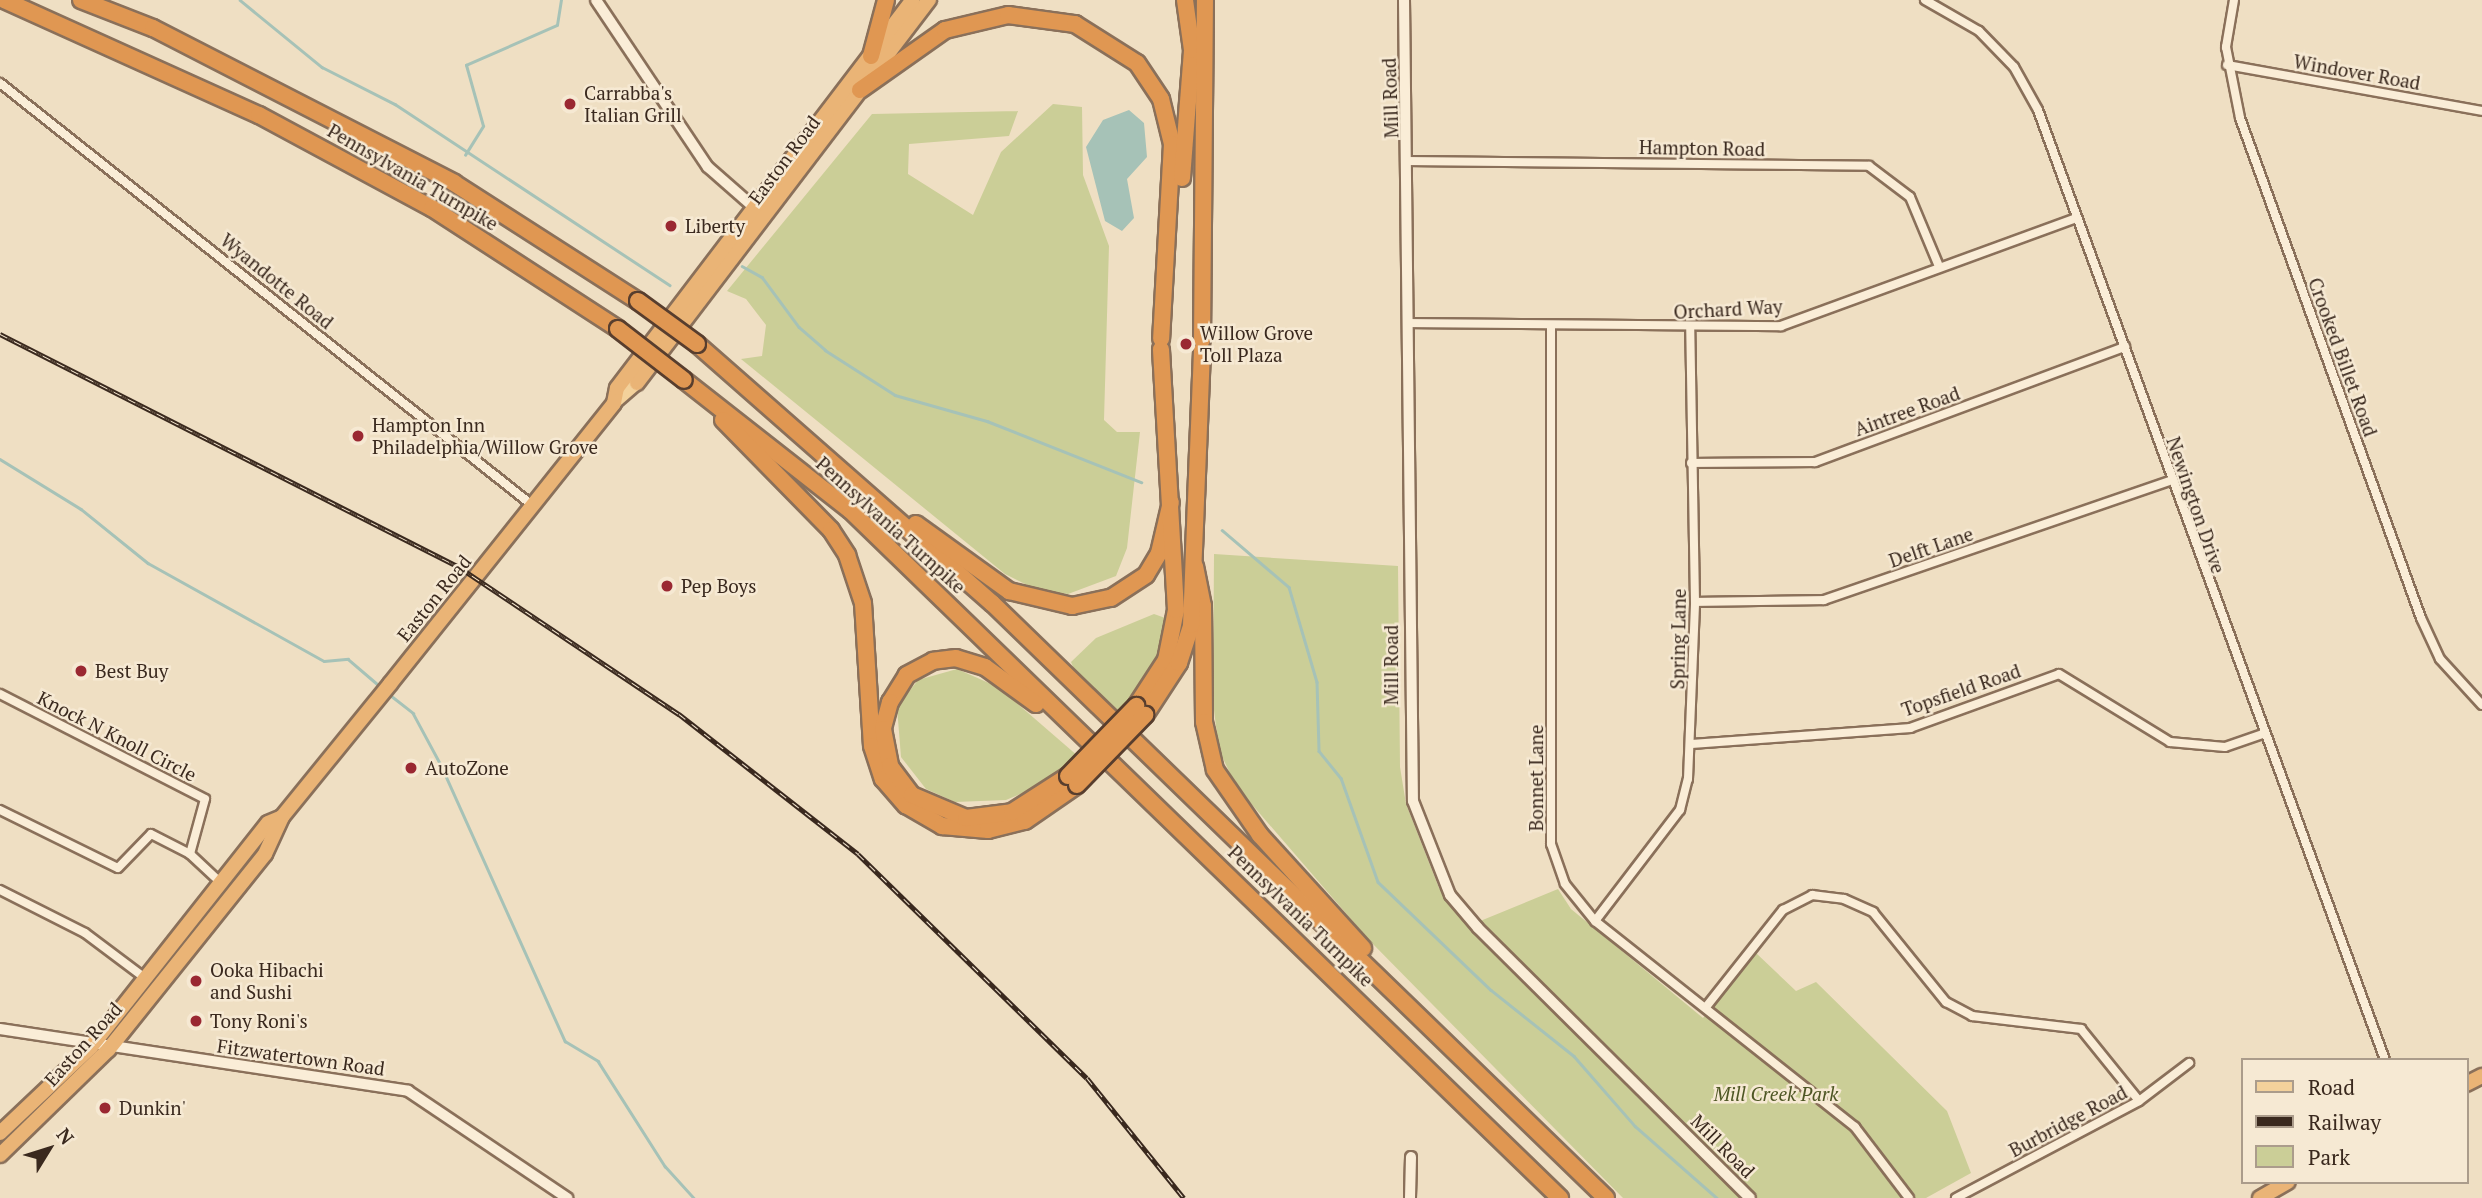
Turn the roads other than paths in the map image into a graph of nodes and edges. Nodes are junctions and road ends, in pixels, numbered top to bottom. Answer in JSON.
{"nodes":[{"id":1,"x":4,"y":0,"type":"edge"},
{"id":2,"x":81,"y":0,"type":"edge"},
{"id":3,"x":596,"y":0,"type":"edge"},
{"id":4,"x":886,"y":0,"type":"edge"},
{"id":5,"x":913,"y":0,"type":"edge"},
{"id":6,"x":929,"y":0,"type":"edge"},
{"id":7,"x":1185,"y":0,"type":"edge"},
{"id":8,"x":1195,"y":0,"type":"edge"},
{"id":9,"x":1205,"y":0,"type":"edge"},
{"id":10,"x":1404,"y":0,"type":"edge"},
{"id":11,"x":1925,"y":0,"type":"edge"},
{"id":12,"x":2234,"y":0,"type":"edge"},
{"id":13,"x":1205,"y":37,"type":"junction"},
{"id":14,"x":871,"y":56,"type":"junction"},
{"id":15,"x":2227,"y":65,"type":"junction"},
{"id":16,"x":0,"y":83,"type":"edge"},
{"id":17,"x":860,"y":90,"type":"junction"},
{"id":18,"x":2482,"y":111,"type":"edge"},
{"id":19,"x":1410,"y":162,"type":"junction"},
{"id":20,"x":1174,"y":194,"type":"junction"},
{"id":21,"x":754,"y":207,"type":"junction"},
{"id":22,"x":766,"y":217,"type":"junction"},
{"id":23,"x":2074,"y":219,"type":"junction"},
{"id":24,"x":1938,"y":264,"type":"junction"},
{"id":25,"x":1408,"y":323,"type":"junction"},
{"id":26,"x":1551,"y":326,"type":"junction"},
{"id":27,"x":1689,"y":328,"type":"junction"},
{"id":28,"x":2125,"y":347,"type":"junction"},
{"id":29,"x":684,"y":380,"type":"junction"},
{"id":30,"x":637,"y":383,"type":"joint"},
{"id":31,"x":614,"y":402,"type":"junction"},
{"id":32,"x":834,"y":463,"type":"junction"},
{"id":33,"x":1691,"y":463,"type":"junction"},
{"id":34,"x":2170,"y":481,"type":"junction"},
{"id":35,"x":1171,"y":502,"type":"junction"},
{"id":36,"x":532,"y":505,"type":"junction"},
{"id":37,"x":1195,"y":566,"type":"junction"},
{"id":38,"x":1695,"y":602,"type":"junction"},
{"id":39,"x":0,"y":694,"type":"edge"},
{"id":40,"x":2482,"y":705,"type":"edge"},
{"id":41,"x":1140,"y":711,"type":"junction"},
{"id":42,"x":2262,"y":734,"type":"junction"},
{"id":43,"x":1692,"y":744,"type":"junction"},
{"id":44,"x":1120,"y":772,"type":"junction"},
{"id":45,"x":1073,"y":780,"type":"junction"},
{"id":46,"x":0,"y":810,"type":"edge"},
{"id":47,"x":282,"y":817,"type":"junction"},
{"id":48,"x":190,"y":855,"type":"junction"},
{"id":49,"x":220,"y":883,"type":"junction"},
{"id":50,"x":0,"y":890,"type":"edge"},
{"id":51,"x":1595,"y":921,"type":"junction"},
{"id":52,"x":145,"y":978,"type":"junction"},
{"id":53,"x":1706,"y":1007,"type":"junction"},
{"id":54,"x":0,"y":1029,"type":"edge"},
{"id":55,"x":91,"y":1047,"type":"junction"},
{"id":56,"x":108,"y":1050,"type":"junction"},
{"id":57,"x":2384,"y":1058,"type":"edge"},
{"id":58,"x":2189,"y":1063,"type":"dead end"},
{"id":59,"x":1477,"y":1070,"type":"junction"},
{"id":60,"x":2139,"y":1101,"type":"junction"},
{"id":61,"x":0,"y":1133,"type":"edge"},
{"id":62,"x":0,"y":1155,"type":"edge"},
{"id":63,"x":1411,"y":1157,"type":"dead end"},
{"id":64,"x":2284,"y":1184,"type":"edge"},
{"id":65,"x":567,"y":1198,"type":"edge"},
{"id":66,"x":1410,"y":1198,"type":"edge"},
{"id":67,"x":1560,"y":1198,"type":"edge"},
{"id":68,"x":1606,"y":1198,"type":"edge"},
{"id":69,"x":1750,"y":1198,"type":"edge"},
{"id":70,"x":1909,"y":1198,"type":"edge"},
{"id":71,"x":1956,"y":1198,"type":"edge"},
{"id":72,"x":2260,"y":1198,"type":"edge"}],
"edges":[{"from":1,"to":29,"type":"highway","name":"Pennsylvania Turnpike","bridge":true},
{"from":2,"to":32,"type":"highway","name":"Pennsylvania Turnpike","bridge":true},
{"from":3,"to":21,"type":"street"},
{"from":4,"to":14,"type":"highway"},
{"from":5,"to":14,"type":"highway","name":"Easton Road"},
{"from":6,"to":17,"type":"highway","name":"Easton Road"},
{"from":7,"to":20,"type":"highway"},
{"from":8,"to":13,"type":"highway"},
{"from":9,"to":13,"type":"highway"},
{"from":10,"to":19,"type":"street","name":"Mill Road"},
{"from":11,"to":23,"type":"street","name":"Newington Drive"},
{"from":12,"to":15,"type":"street","name":"Crooked Billet Road"},
{"from":13,"to":37,"type":"highway"},
{"from":14,"to":21,"type":"highway","name":"Easton Road"},
{"from":15,"to":18,"type":"street","name":"Windover Road"},
{"from":15,"to":40,"type":"street","name":"Crooked Billet Road"},
{"from":16,"to":36,"type":"street","name":"Wyandotte Road"},
{"from":17,"to":20,"type":"highway"},
{"from":17,"to":22,"type":"highway","name":"Easton Road"},
{"from":19,"to":24,"type":"street","name":"Hampton Road"},
{"from":19,"to":25,"type":"street","name":"Mill Road"},
{"from":20,"to":35,"type":"highway"},
{"from":21,"to":22,"type":"street"},
{"from":21,"to":31,"type":"highway","name":"Easton Road"},
{"from":22,"to":30,"type":"highway","name":"Easton Road"},
{"from":23,"to":24,"type":"street","name":"Orchard Way"},
{"from":23,"to":28,"type":"street","name":"Newington Drive"},
{"from":24,"to":27,"type":"street","name":"Orchard Way"},
{"from":25,"to":26,"type":"street","name":"Orchard Way"},
{"from":25,"to":69,"type":"street","name":"Mill Road"},
{"from":26,"to":27,"type":"street","name":"Orchard Way"},
{"from":26,"to":51,"type":"street","name":"Bonnet Lane"},
{"from":27,"to":33,"type":"street","name":"Spring Lane"},
{"from":28,"to":33,"type":"street","name":"Aintree Road"},
{"from":28,"to":34,"type":"street","name":"Newington Drive"},
{"from":29,"to":44,"type":"highway","name":"Pennsylvania Turnpike"},
{"from":29,"to":45,"type":"highway"},
{"from":30,"to":31,"type":"main road","name":"Easton Road"},
{"from":31,"to":36,"type":"highway","name":"Easton Road"},
{"from":32,"to":35,"type":"highway"},
{"from":32,"to":59,"type":"highway","name":"Pennsylvania Turnpike"},
{"from":33,"to":38,"type":"street","name":"Spring Lane"},
{"from":34,"to":38,"type":"street","name":"Delft Lane"},
{"from":34,"to":42,"type":"street","name":"Newington Drive"},
{"from":35,"to":41,"type":"highway"},
{"from":36,"to":47,"type":"highway","name":"Easton Road"},
{"from":37,"to":41,"type":"highway"},
{"from":37,"to":59,"type":"highway"},
{"from":38,"to":43,"type":"street","name":"Spring Lane"},
{"from":39,"to":48,"type":"street","name":"Knock N Knoll Circle"},
{"from":41,"to":45,"type":"highway","bridge":true},
{"from":42,"to":43,"type":"street","name":"Topsfield Road"},
{"from":42,"to":57,"type":"street","name":"Newington Drive"},
{"from":43,"to":51,"type":"street","name":"Spring Lane"},
{"from":44,"to":45,"type":"highway"},
{"from":44,"to":67,"type":"highway","name":"Pennsylvania Turnpike"},
{"from":46,"to":48,"type":"street"},
{"from":47,"to":49,"type":"highway","name":"Easton Road"},
{"from":47,"to":56,"type":"highway","name":"Easton Road"},
{"from":48,"to":49,"type":"street"},
{"from":49,"to":52,"type":"highway","name":"Easton Road"},
{"from":50,"to":52,"type":"street"},
{"from":51,"to":53,"type":"street","name":"Bonnet Lane"},
{"from":52,"to":55,"type":"highway","name":"Easton Road"},
{"from":53,"to":60,"type":"street"},
{"from":53,"to":70,"type":"street","name":"Bonnet Lane"},
{"from":54,"to":55,"type":"street","name":"Fitzwatertown Road"},
{"from":55,"to":56,"type":"street","name":"Fitzwatertown Road"},
{"from":55,"to":61,"type":"highway","name":"Easton Road"},
{"from":56,"to":62,"type":"highway","name":"Easton Road"},
{"from":56,"to":65,"type":"street","name":"Fitzwatertown Road"},
{"from":58,"to":60,"type":"street","name":"Burbridge Road"},
{"from":59,"to":68,"type":"highway","name":"Pennsylvania Turnpike"},
{"from":60,"to":71,"type":"street","name":"Burbridge Road"},
{"from":63,"to":66,"type":"street"},
{"from":64,"to":72,"type":"highway"}]}
